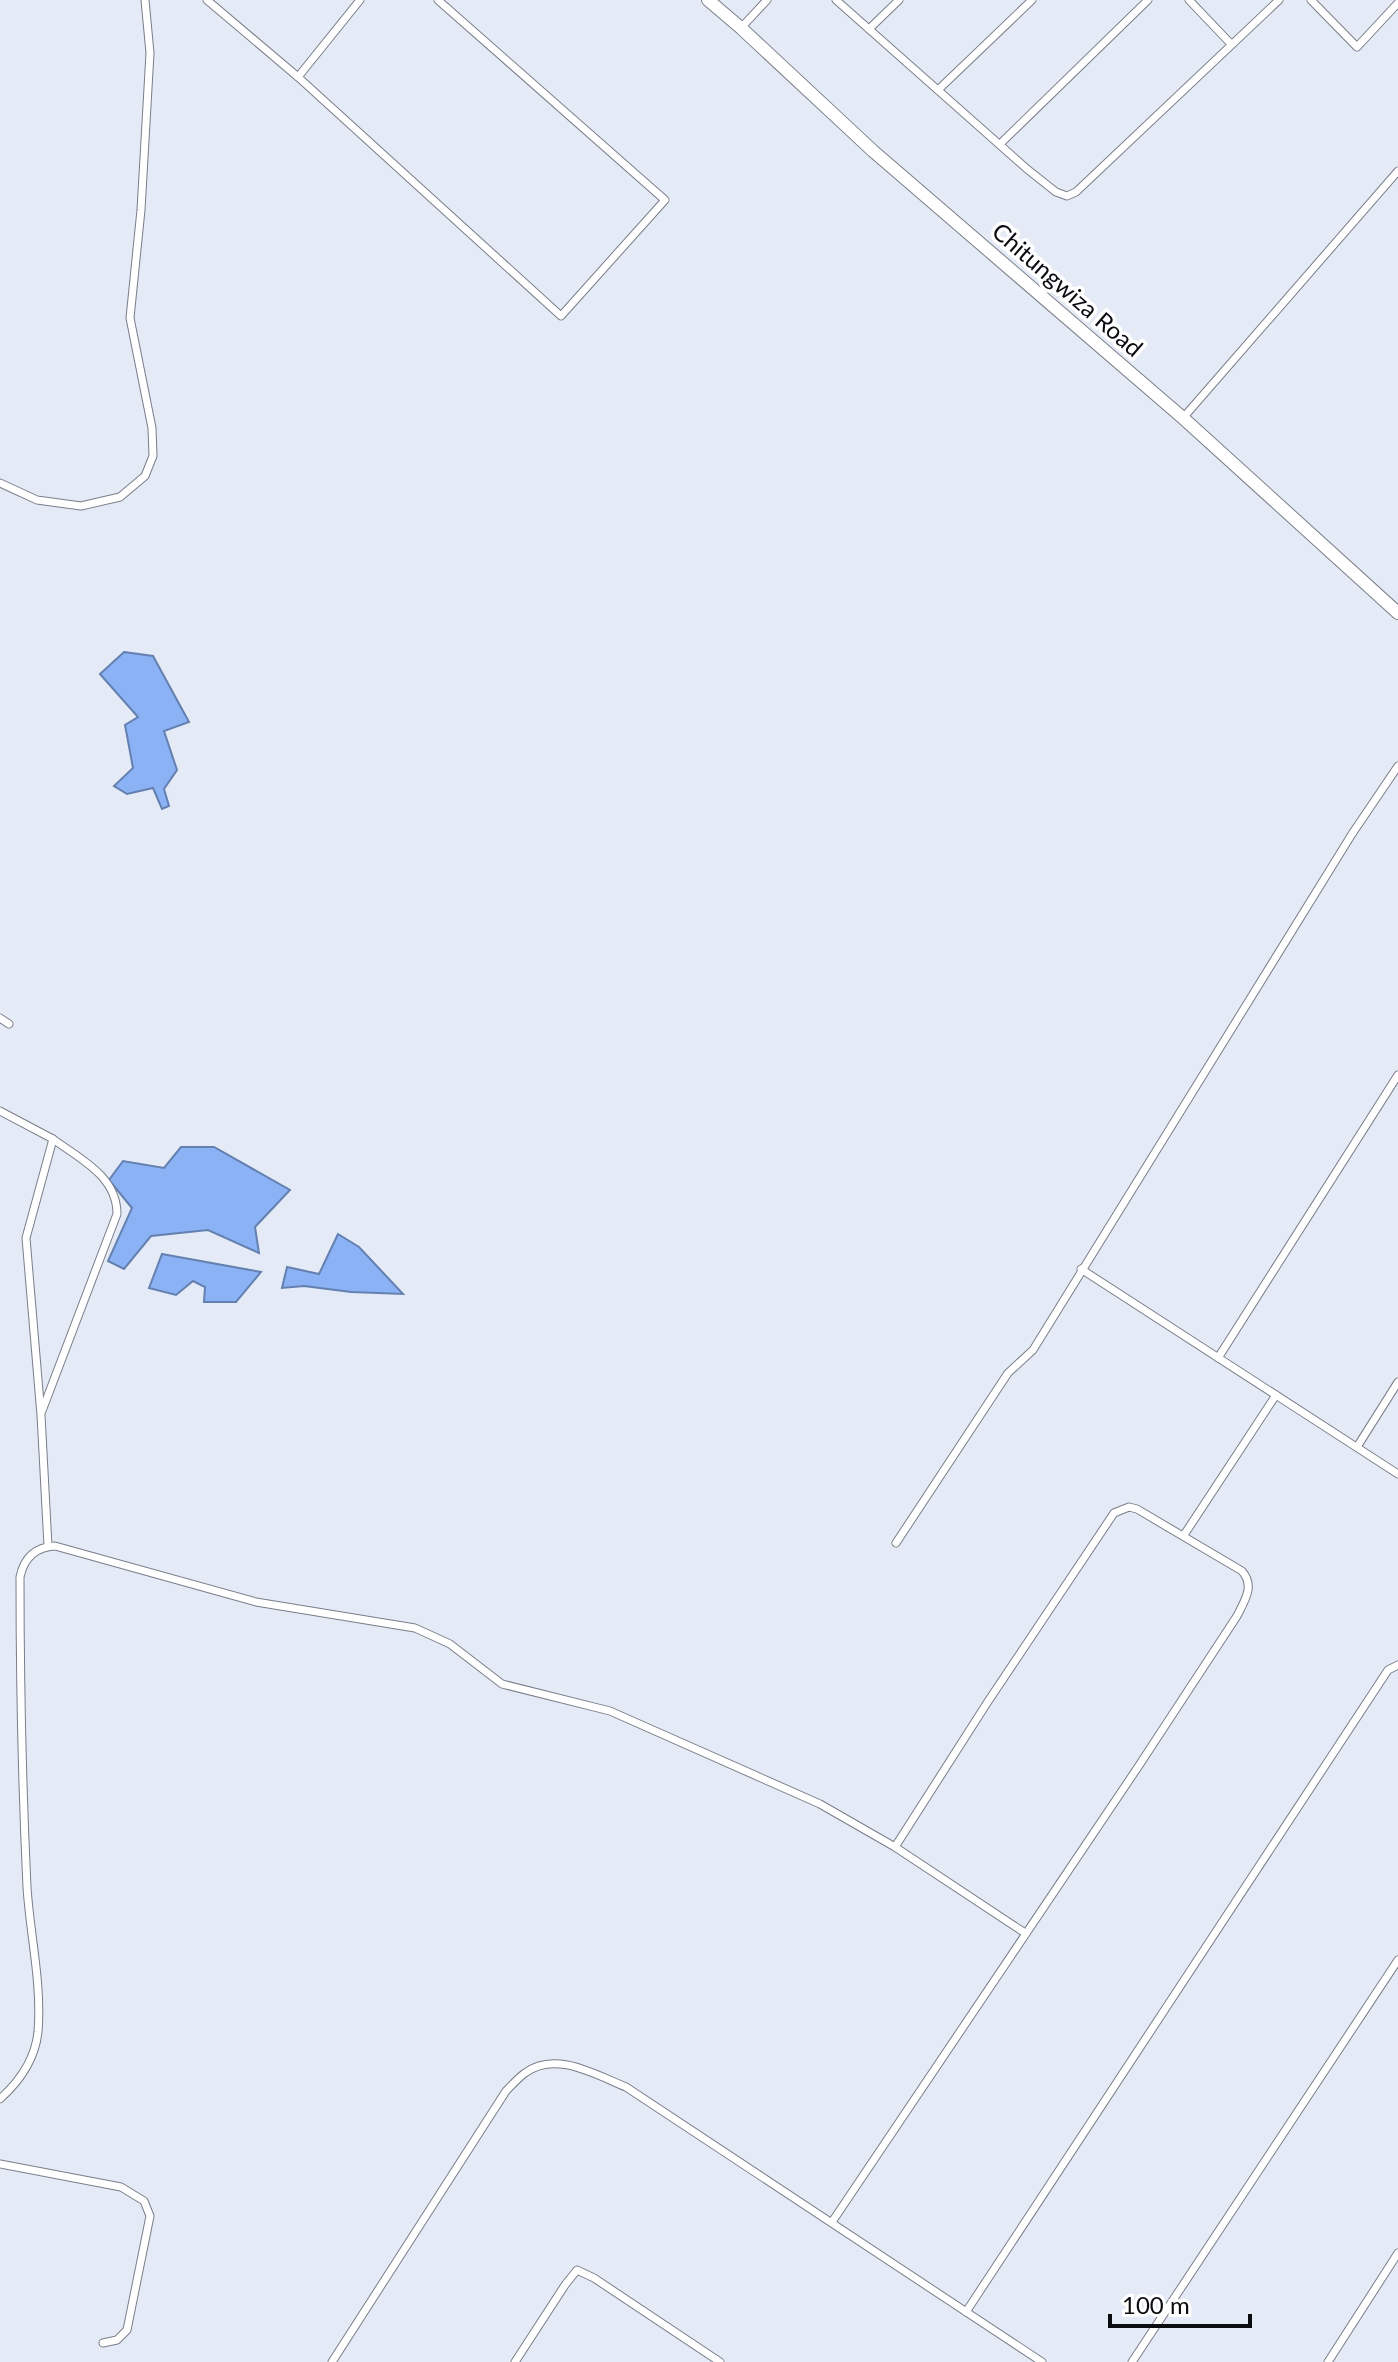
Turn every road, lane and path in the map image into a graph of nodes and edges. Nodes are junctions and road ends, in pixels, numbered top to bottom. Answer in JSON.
{"nodes":[{"id":1,"x":145,"y":0,"type":"edge"},
{"id":2,"x":207,"y":0,"type":"edge"},
{"id":3,"x":360,"y":0,"type":"edge"},
{"id":4,"x":438,"y":0,"type":"edge"},
{"id":5,"x":708,"y":0,"type":"edge"},
{"id":6,"x":767,"y":0,"type":"edge"},
{"id":7,"x":836,"y":0,"type":"edge"},
{"id":8,"x":899,"y":0,"type":"edge"},
{"id":9,"x":1032,"y":0,"type":"edge"},
{"id":10,"x":1148,"y":0,"type":"edge"},
{"id":11,"x":1189,"y":0,"type":"edge"},
{"id":12,"x":1279,"y":0,"type":"edge"},
{"id":13,"x":1311,"y":0,"type":"edge"},
{"id":14,"x":1398,"y":3,"type":"edge"},
{"id":15,"x":741,"y":28,"type":"junction"},
{"id":16,"x":869,"y":29,"type":"junction"},
{"id":17,"x":1231,"y":44,"type":"junction"},
{"id":18,"x":298,"y":77,"type":"junction"},
{"id":19,"x":938,"y":90,"type":"junction"},
{"id":20,"x":1000,"y":144,"type":"junction"},
{"id":21,"x":1398,"y":171,"type":"edge"},
{"id":22,"x":1183,"y":418,"type":"junction"},
{"id":23,"x":0,"y":483,"type":"edge"},
{"id":24,"x":1398,"y":613,"type":"edge"},
{"id":25,"x":1398,"y":766,"type":"edge"},
{"id":26,"x":0,"y":1018,"type":"edge"},
{"id":27,"x":9,"y":1024,"type":"dead end"},
{"id":28,"x":1398,"y":1075,"type":"edge"},
{"id":29,"x":0,"y":1111,"type":"edge"},
{"id":30,"x":53,"y":1139,"type":"junction"},
{"id":31,"x":1081,"y":1269,"type":"junction"},
{"id":32,"x":1218,"y":1358,"type":"junction"},
{"id":33,"x":1398,"y":1382,"type":"edge"},
{"id":34,"x":1276,"y":1395,"type":"junction"},
{"id":35,"x":41,"y":1415,"type":"junction"},
{"id":36,"x":1357,"y":1447,"type":"junction"},
{"id":37,"x":1398,"y":1474,"type":"edge"},
{"id":38,"x":1184,"y":1535,"type":"junction"},
{"id":39,"x":896,"y":1543,"type":"dead end"},
{"id":40,"x":48,"y":1546,"type":"junction"},
{"id":41,"x":1398,"y":1665,"type":"edge"},
{"id":42,"x":895,"y":1847,"type":"junction"},
{"id":43,"x":1025,"y":1933,"type":"junction"},
{"id":44,"x":1398,"y":1960,"type":"edge"},
{"id":45,"x":0,"y":2099,"type":"edge"},
{"id":46,"x":0,"y":2164,"type":"edge"},
{"id":47,"x":832,"y":2222,"type":"junction"},
{"id":48,"x":1398,"y":2253,"type":"edge"},
{"id":49,"x":966,"y":2312,"type":"junction"},
{"id":50,"x":103,"y":2343,"type":"dead end"},
{"id":51,"x":332,"y":2362,"type":"edge"},
{"id":52,"x":515,"y":2362,"type":"edge"},
{"id":53,"x":720,"y":2362,"type":"edge"},
{"id":54,"x":1042,"y":2362,"type":"edge"},
{"id":55,"x":1132,"y":2362,"type":"edge"},
{"id":56,"x":1328,"y":2362,"type":"edge"}],
"edges":[{"from":1,"to":23,"type":"street"},
{"from":2,"to":18,"type":"street"},
{"from":3,"to":18,"type":"street"},
{"from":4,"to":18,"type":"street"},
{"from":5,"to":15,"type":"main road","name":"Chitungwiza Road"},
{"from":6,"to":15,"type":"street"},
{"from":7,"to":16,"type":"street"},
{"from":8,"to":16,"type":"street"},
{"from":9,"to":19,"type":"street"},
{"from":10,"to":20,"type":"street"},
{"from":11,"to":17,"type":"street"},
{"from":12,"to":17,"type":"street"},
{"from":13,"to":14,"type":"street"},
{"from":15,"to":22,"type":"main road","name":"Chitungwiza Road"},
{"from":16,"to":19,"type":"street"},
{"from":17,"to":20,"type":"street"},
{"from":19,"to":20,"type":"street"},
{"from":21,"to":22,"type":"street"},
{"from":22,"to":24,"type":"main road","name":"Chitungwiza Road"},
{"from":25,"to":31,"type":"street"},
{"from":26,"to":27,"type":"street"},
{"from":28,"to":32,"type":"street"},
{"from":29,"to":30,"type":"street"},
{"from":30,"to":35,"type":"street"},
{"from":30,"to":35,"type":"street"},
{"from":31,"to":32,"type":"street"},
{"from":31,"to":39,"type":"street"},
{"from":32,"to":34,"type":"street"},
{"from":33,"to":36,"type":"street"},
{"from":34,"to":36,"type":"street"},
{"from":34,"to":38,"type":"street"},
{"from":35,"to":40,"type":"street"},
{"from":36,"to":37,"type":"street"},
{"from":38,"to":42,"type":"street"},
{"from":38,"to":43,"type":"street"},
{"from":40,"to":42,"type":"street"},
{"from":40,"to":45,"type":"street"},
{"from":41,"to":49,"type":"street"},
{"from":42,"to":43,"type":"street"},
{"from":43,"to":47,"type":"street"},
{"from":44,"to":55,"type":"street"},
{"from":46,"to":50,"type":"street"},
{"from":47,"to":49,"type":"street"},
{"from":47,"to":51,"type":"street"},
{"from":48,"to":56,"type":"street"},
{"from":49,"to":54,"type":"street"},
{"from":52,"to":53,"type":"street"}]}
